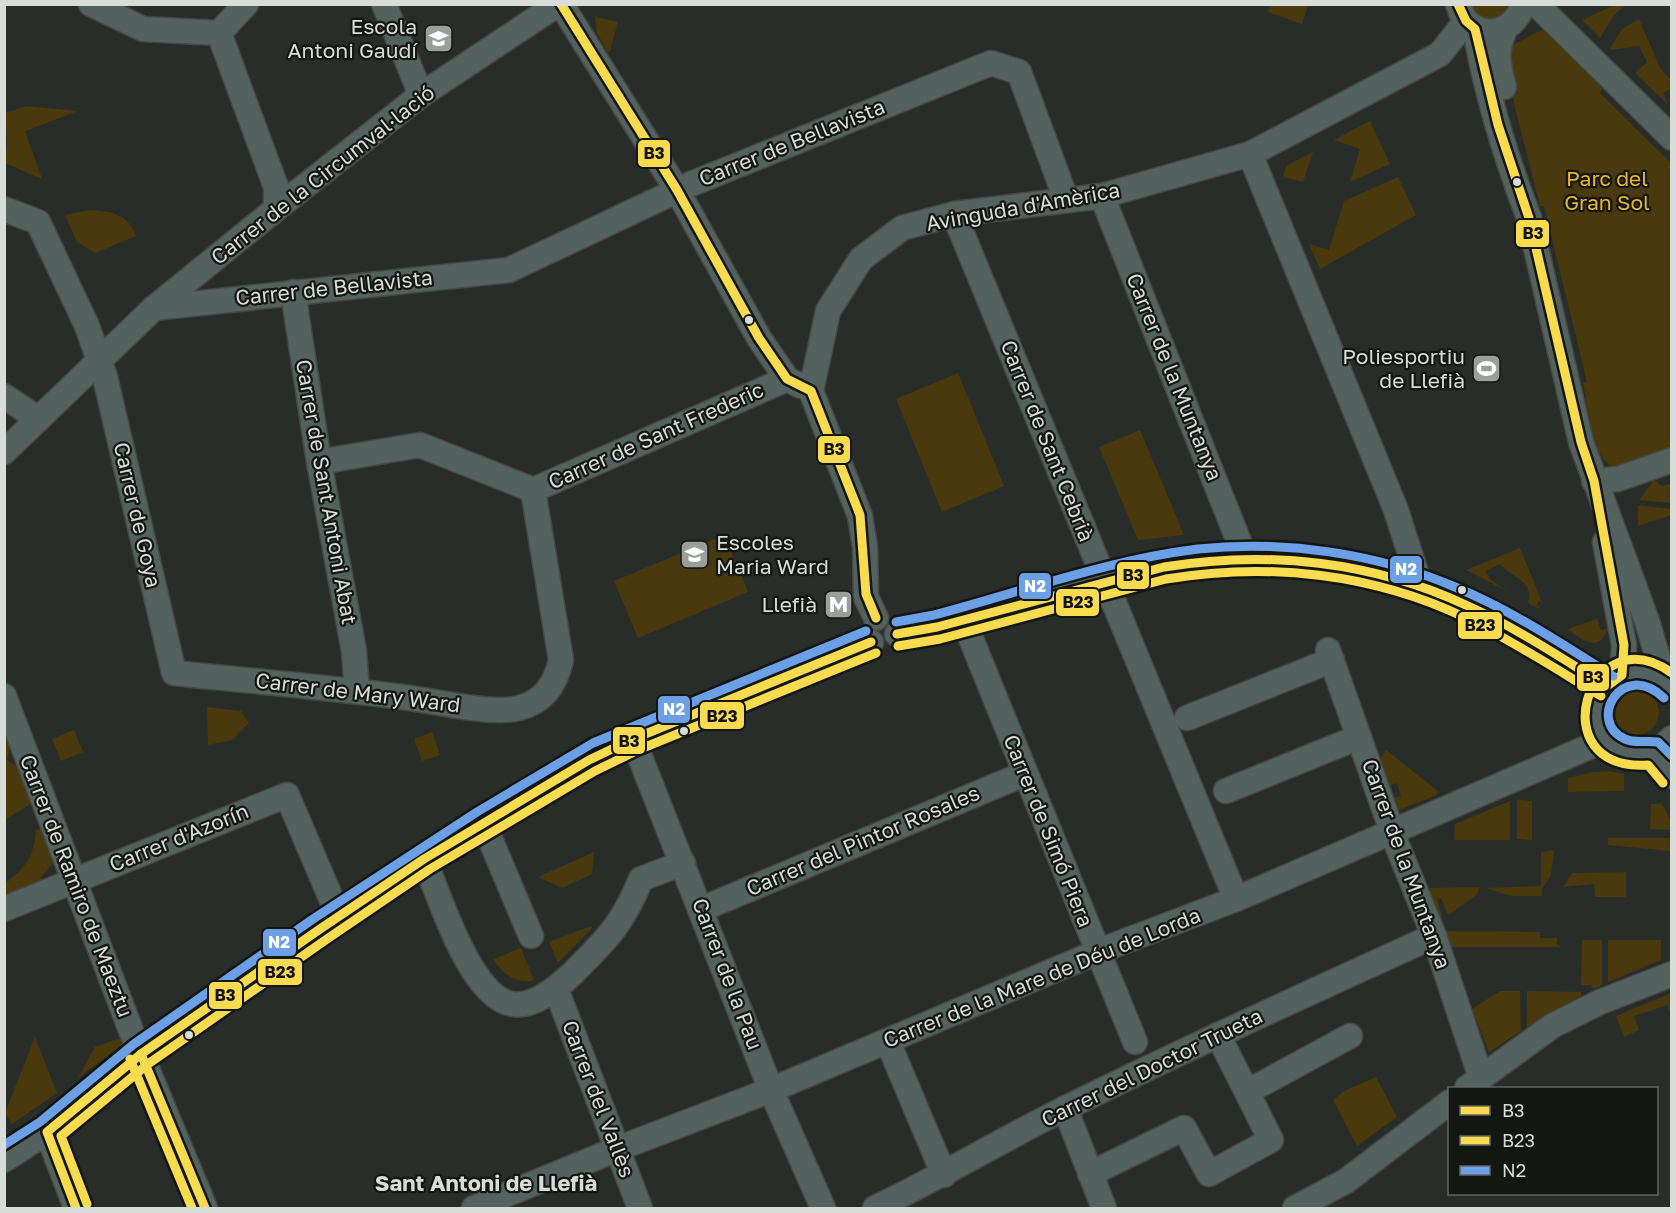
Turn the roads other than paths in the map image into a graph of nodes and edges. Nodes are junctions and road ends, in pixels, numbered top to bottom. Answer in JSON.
{"nodes":[{"id":1,"x":91,"y":4,"type":"edge"},
{"id":2,"x":246,"y":4,"type":"edge"},
{"id":3,"x":384,"y":4,"type":"edge"},
{"id":4,"x":560,"y":4,"type":"edge"},
{"id":5,"x":1523,"y":4,"type":"edge"},
{"id":6,"x":1536,"y":4,"type":"edge"},
{"id":7,"x":1466,"y":18,"type":"edge"},
{"id":8,"x":1504,"y":29,"type":"junction"},
{"id":9,"x":219,"y":33,"type":"junction"},
{"id":10,"x":1440,"y":54,"type":"junction"},
{"id":11,"x":1480,"y":56,"type":"junction"},
{"id":12,"x":421,"y":95,"type":"junction"},
{"id":13,"x":1671,"y":138,"type":"edge"},
{"id":14,"x":1250,"y":154,"type":"junction"},
{"id":15,"x":677,"y":190,"type":"junction"},
{"id":16,"x":1101,"y":196,"type":"junction"},
{"id":17,"x":1066,"y":199,"type":"junction"},
{"id":18,"x":4,"y":209,"type":"edge"},
{"id":19,"x":276,"y":209,"type":"junction"},
{"id":20,"x":954,"y":214,"type":"junction"},
{"id":21,"x":1529,"y":218,"type":"junction"},
{"id":22,"x":293,"y":292,"type":"junction"},
{"id":23,"x":154,"y":308,"type":"junction"},
{"id":24,"x":99,"y":358,"type":"junction"},
{"id":25,"x":787,"y":379,"type":"junction"},
{"id":26,"x":811,"y":391,"type":"junction"},
{"id":27,"x":4,"y":396,"type":"edge"},
{"id":28,"x":38,"y":419,"type":"junction"},
{"id":29,"x":4,"y":452,"type":"edge"},
{"id":30,"x":1671,"y":460,"type":"edge"},
{"id":31,"x":319,"y":462,"type":"junction"},
{"id":32,"x":1594,"y":481,"type":"junction"},
{"id":33,"x":533,"y":490,"type":"junction"},
{"id":34,"x":1245,"y":557,"type":"junction"},
{"id":35,"x":1105,"y":582,"type":"junction"},
{"id":36,"x":1420,"y":585,"type":"junction"},
{"id":37,"x":876,"y":618,"type":"junction"},
{"id":38,"x":963,"y":619,"type":"junction"},
{"id":39,"x":897,"y":634,"type":"junction"},
{"id":40,"x":871,"y":642,"type":"junction"},
{"id":41,"x":174,"y":673,"type":"joint"},
{"id":42,"x":1667,"y":673,"type":"edge"},
{"id":43,"x":1614,"y":680,"type":"junction"},
{"id":44,"x":357,"y":691,"type":"junction"},
{"id":45,"x":4,"y":696,"type":"edge"},
{"id":46,"x":1187,"y":718,"type":"dead end"},
{"id":47,"x":1359,"y":737,"type":"junction"},
{"id":48,"x":633,"y":739,"type":"junction"},
{"id":49,"x":1607,"y":742,"type":"junction"},
{"id":50,"x":1663,"y":745,"type":"edge"},
{"id":51,"x":1024,"y":774,"type":"junction"},
{"id":52,"x":1671,"y":776,"type":"edge"},
{"id":53,"x":1226,"y":791,"type":"dead end"},
{"id":54,"x":483,"y":822,"type":"junction"},
{"id":55,"x":1393,"y":831,"type":"junction"},
{"id":56,"x":424,"y":859,"type":"junction"},
{"id":57,"x":683,"y":863,"type":"junction"},
{"id":58,"x":76,"y":881,"type":"junction"},
{"id":59,"x":1236,"y":899,"type":"junction"},
{"id":60,"x":4,"y":909,"type":"edge"},
{"id":61,"x":702,"y":909,"type":"junction"},
{"id":62,"x":339,"y":916,"type":"junction"},
{"id":63,"x":531,"y":936,"type":"dead end"},
{"id":64,"x":1434,"y":936,"type":"junction"},
{"id":65,"x":1098,"y":952,"type":"junction"},
{"id":66,"x":1671,"y":974,"type":"edge"},
{"id":67,"x":556,"y":989,"type":"junction"},
{"id":68,"x":1218,"y":1035,"type":"junction"},
{"id":69,"x":1350,"y":1036,"type":"dead end"},
{"id":70,"x":888,"y":1041,"type":"junction"},
{"id":71,"x":1135,"y":1042,"type":"dead end"},
{"id":72,"x":141,"y":1054,"type":"junction"},
{"id":73,"x":1474,"y":1083,"type":"edge"},
{"id":74,"x":771,"y":1090,"type":"junction"},
{"id":75,"x":1247,"y":1092,"type":"junction"},
{"id":76,"x":1448,"y":1103,"type":"edge"},
{"id":77,"x":1065,"y":1108,"type":"junction"},
{"id":78,"x":46,"y":1132,"type":"junction"},
{"id":79,"x":617,"y":1149,"type":"junction"},
{"id":80,"x":4,"y":1160,"type":"edge"},
{"id":81,"x":1090,"y":1174,"type":"junction"},
{"id":82,"x":944,"y":1175,"type":"junction"},
{"id":83,"x":76,"y":1209,"type":"edge"},
{"id":84,"x":205,"y":1209,"type":"edge"},
{"id":85,"x":474,"y":1209,"type":"edge"},
{"id":86,"x":640,"y":1209,"type":"edge"},
{"id":87,"x":823,"y":1209,"type":"edge"},
{"id":88,"x":875,"y":1209,"type":"edge"},
{"id":89,"x":1104,"y":1209,"type":"edge"},
{"id":90,"x":1295,"y":1209,"type":"edge"}],
"edges":[{"from":1,"to":9,"type":"street"},
{"from":2,"to":9,"type":"street"},
{"from":3,"to":12,"type":"street"},
{"from":4,"to":12,"type":"street","name":"Carrer de la Circumval·lació"},
{"from":4,"to":15,"type":"street"},
{"from":5,"to":8,"type":"street"},
{"from":6,"to":13,"type":"street"},
{"from":7,"to":8,"type":"street"},
{"from":7,"to":10,"type":"street","name":"Avinguda d'Amèrica"},
{"from":7,"to":11,"type":"street"},
{"from":8,"to":21,"type":"street"},
{"from":9,"to":19,"type":"street"},
{"from":10,"to":11,"type":"street"},
{"from":10,"to":14,"type":"street","name":"Avinguda d'Amèrica"},
{"from":11,"to":21,"type":"street"},
{"from":12,"to":19,"type":"street","name":"Carrer de la Circumval·lació"},
{"from":14,"to":16,"type":"street","name":"Avinguda d'Amèrica"},
{"from":14,"to":36,"type":"street"},
{"from":15,"to":17,"type":"street","name":"Carrer de Bellavista"},
{"from":15,"to":22,"type":"street","name":"Carrer de Bellavista"},
{"from":15,"to":25,"type":"street"},
{"from":16,"to":17,"type":"street","name":"Avinguda d'Amèrica"},
{"from":16,"to":34,"type":"street","name":"Carrer de la Muntanya"},
{"from":17,"to":20,"type":"street","name":"Avinguda d'Amèrica"},
{"from":18,"to":24,"type":"street","name":"Carrer de Goya"},
{"from":19,"to":23,"type":"street","name":"Carrer de la Circumval·lació"},
{"from":20,"to":26,"type":"street","name":"Avinguda d'Amèrica"},
{"from":20,"to":35,"type":"street","name":"Carrer de Sant Cebrià"},
{"from":21,"to":32,"type":"street"},
{"from":22,"to":23,"type":"street","name":"Carrer de Bellavista"},
{"from":22,"to":31,"type":"street","name":"Carrer de Sant Antoni Abat"},
{"from":23,"to":24,"type":"street","name":"Carrer de la Circumval·lació"},
{"from":24,"to":28,"type":"street","name":"Carrer de la Circumval·lació"},
{"from":24,"to":41,"type":"street","name":"Carrer de Goya"},
{"from":25,"to":26,"type":"street"},
{"from":25,"to":33,"type":"street","name":"Carrer de Sant Frederic"},
{"from":26,"to":37,"type":"street"},
{"from":27,"to":28,"type":"street"},
{"from":28,"to":29,"type":"street","name":"Carrer de la Circumval·lació"},
{"from":30,"to":32,"type":"street"},
{"from":31,"to":33,"type":"street","name":"Carrer de Sant Frederic"},
{"from":31,"to":44,"type":"street","name":"Carrer de Sant Antoni Abat"},
{"from":32,"to":42,"type":"street"},
{"from":32,"to":43,"type":"street"},
{"from":33,"to":44,"type":"street","name":"Carrer de Mary Ward"},
{"from":34,"to":35,"type":"street"},
{"from":34,"to":36,"type":"street"},
{"from":35,"to":38,"type":"street"},
{"from":35,"to":59,"type":"street","name":"Carrer de Sant Cebrià"},
{"from":36,"to":43,"type":"street"},
{"from":37,"to":39,"type":"street"},
{"from":37,"to":40,"type":"street"},
{"from":38,"to":39,"type":"street"},
{"from":38,"to":51,"type":"street","name":"Carrer de Simó Piera"},
{"from":39,"to":40,"type":"street"},
{"from":40,"to":48,"type":"street"},
{"from":41,"to":44,"type":"street","name":"Carrer de Mary Ward"},
{"from":42,"to":43,"type":"street"},
{"from":43,"to":49,"type":"street"},
{"from":45,"to":58,"type":"street","name":"Carrer de Ramiro de Maeztu"},
{"from":46,"to":47,"type":"street","name":"Carrer de la Muntanya"},
{"from":47,"to":53,"type":"street"},
{"from":47,"to":55,"type":"street","name":"Carrer de la Muntanya"},
{"from":48,"to":54,"type":"street"},
{"from":48,"to":57,"type":"street","name":"Carrer de la Pau"},
{"from":49,"to":50,"type":"street"},
{"from":49,"to":55,"type":"street","name":"Carrer de la Mare de Déu de Lorda"},
{"from":50,"to":52,"type":"street"},
{"from":51,"to":61,"type":"street","name":"Carrer del Pintor Rosales"},
{"from":51,"to":65,"type":"street","name":"Carrer de Simó Piera"},
{"from":54,"to":56,"type":"street"},
{"from":54,"to":63,"type":"street"},
{"from":55,"to":59,"type":"street","name":"Carrer de la Mare de Déu de Lorda"},
{"from":55,"to":64,"type":"street","name":"Carrer de la Muntanya"},
{"from":56,"to":62,"type":"street"},
{"from":56,"to":67,"type":"street"},
{"from":57,"to":61,"type":"street","name":"Carrer de la Pau"},
{"from":57,"to":67,"type":"street"},
{"from":58,"to":60,"type":"street","name":"Carrer d'Azorín"},
{"from":58,"to":62,"type":"street","name":"Carrer d'Azorín"},
{"from":58,"to":72,"type":"street","name":"Carrer de Ramiro de Maeztu"},
{"from":59,"to":65,"type":"street","name":"Carrer de la Mare de Déu de Lorda"},
{"from":61,"to":74,"type":"street","name":"Carrer de la Pau"},
{"from":62,"to":72,"type":"street"},
{"from":64,"to":68,"type":"street","name":"Carrer del Doctor Trueta"},
{"from":64,"to":73,"type":"street","name":"Carrer de la Muntanya"},
{"from":65,"to":70,"type":"street","name":"Carrer de la Mare de Déu de Lorda"},
{"from":65,"to":71,"type":"street","name":"Carrer de Simó Piera"},
{"from":66,"to":73,"type":"street"},
{"from":67,"to":79,"type":"street","name":"Carrer del Vallès"},
{"from":68,"to":75,"type":"street"},
{"from":68,"to":77,"type":"street","name":"Carrer del Doctor Trueta"},
{"from":69,"to":75,"type":"street"},
{"from":70,"to":74,"type":"street","name":"Carrer de la Mare de Déu de Lorda"},
{"from":70,"to":82,"type":"street"},
{"from":72,"to":78,"type":"street"},
{"from":72,"to":84,"type":"street","name":"Carrer de Ramiro de Maeztu"},
{"from":74,"to":79,"type":"street","name":"Carrer de la Mare de Déu de Lorda"},
{"from":74,"to":87,"type":"street","name":"Carrer de la Pau"},
{"from":75,"to":81,"type":"street"},
{"from":76,"to":90,"type":"street"},
{"from":77,"to":81,"type":"street"},
{"from":77,"to":82,"type":"street","name":"Carrer del Doctor Trueta"},
{"from":78,"to":80,"type":"street"},
{"from":78,"to":83,"type":"street"},
{"from":79,"to":85,"type":"street","name":"Carrer de la Mare de Déu de Lorda"},
{"from":79,"to":86,"type":"street","name":"Carrer del Vallès"},
{"from":81,"to":89,"type":"street"},
{"from":82,"to":88,"type":"street","name":"Carrer del Doctor Trueta"}]}
